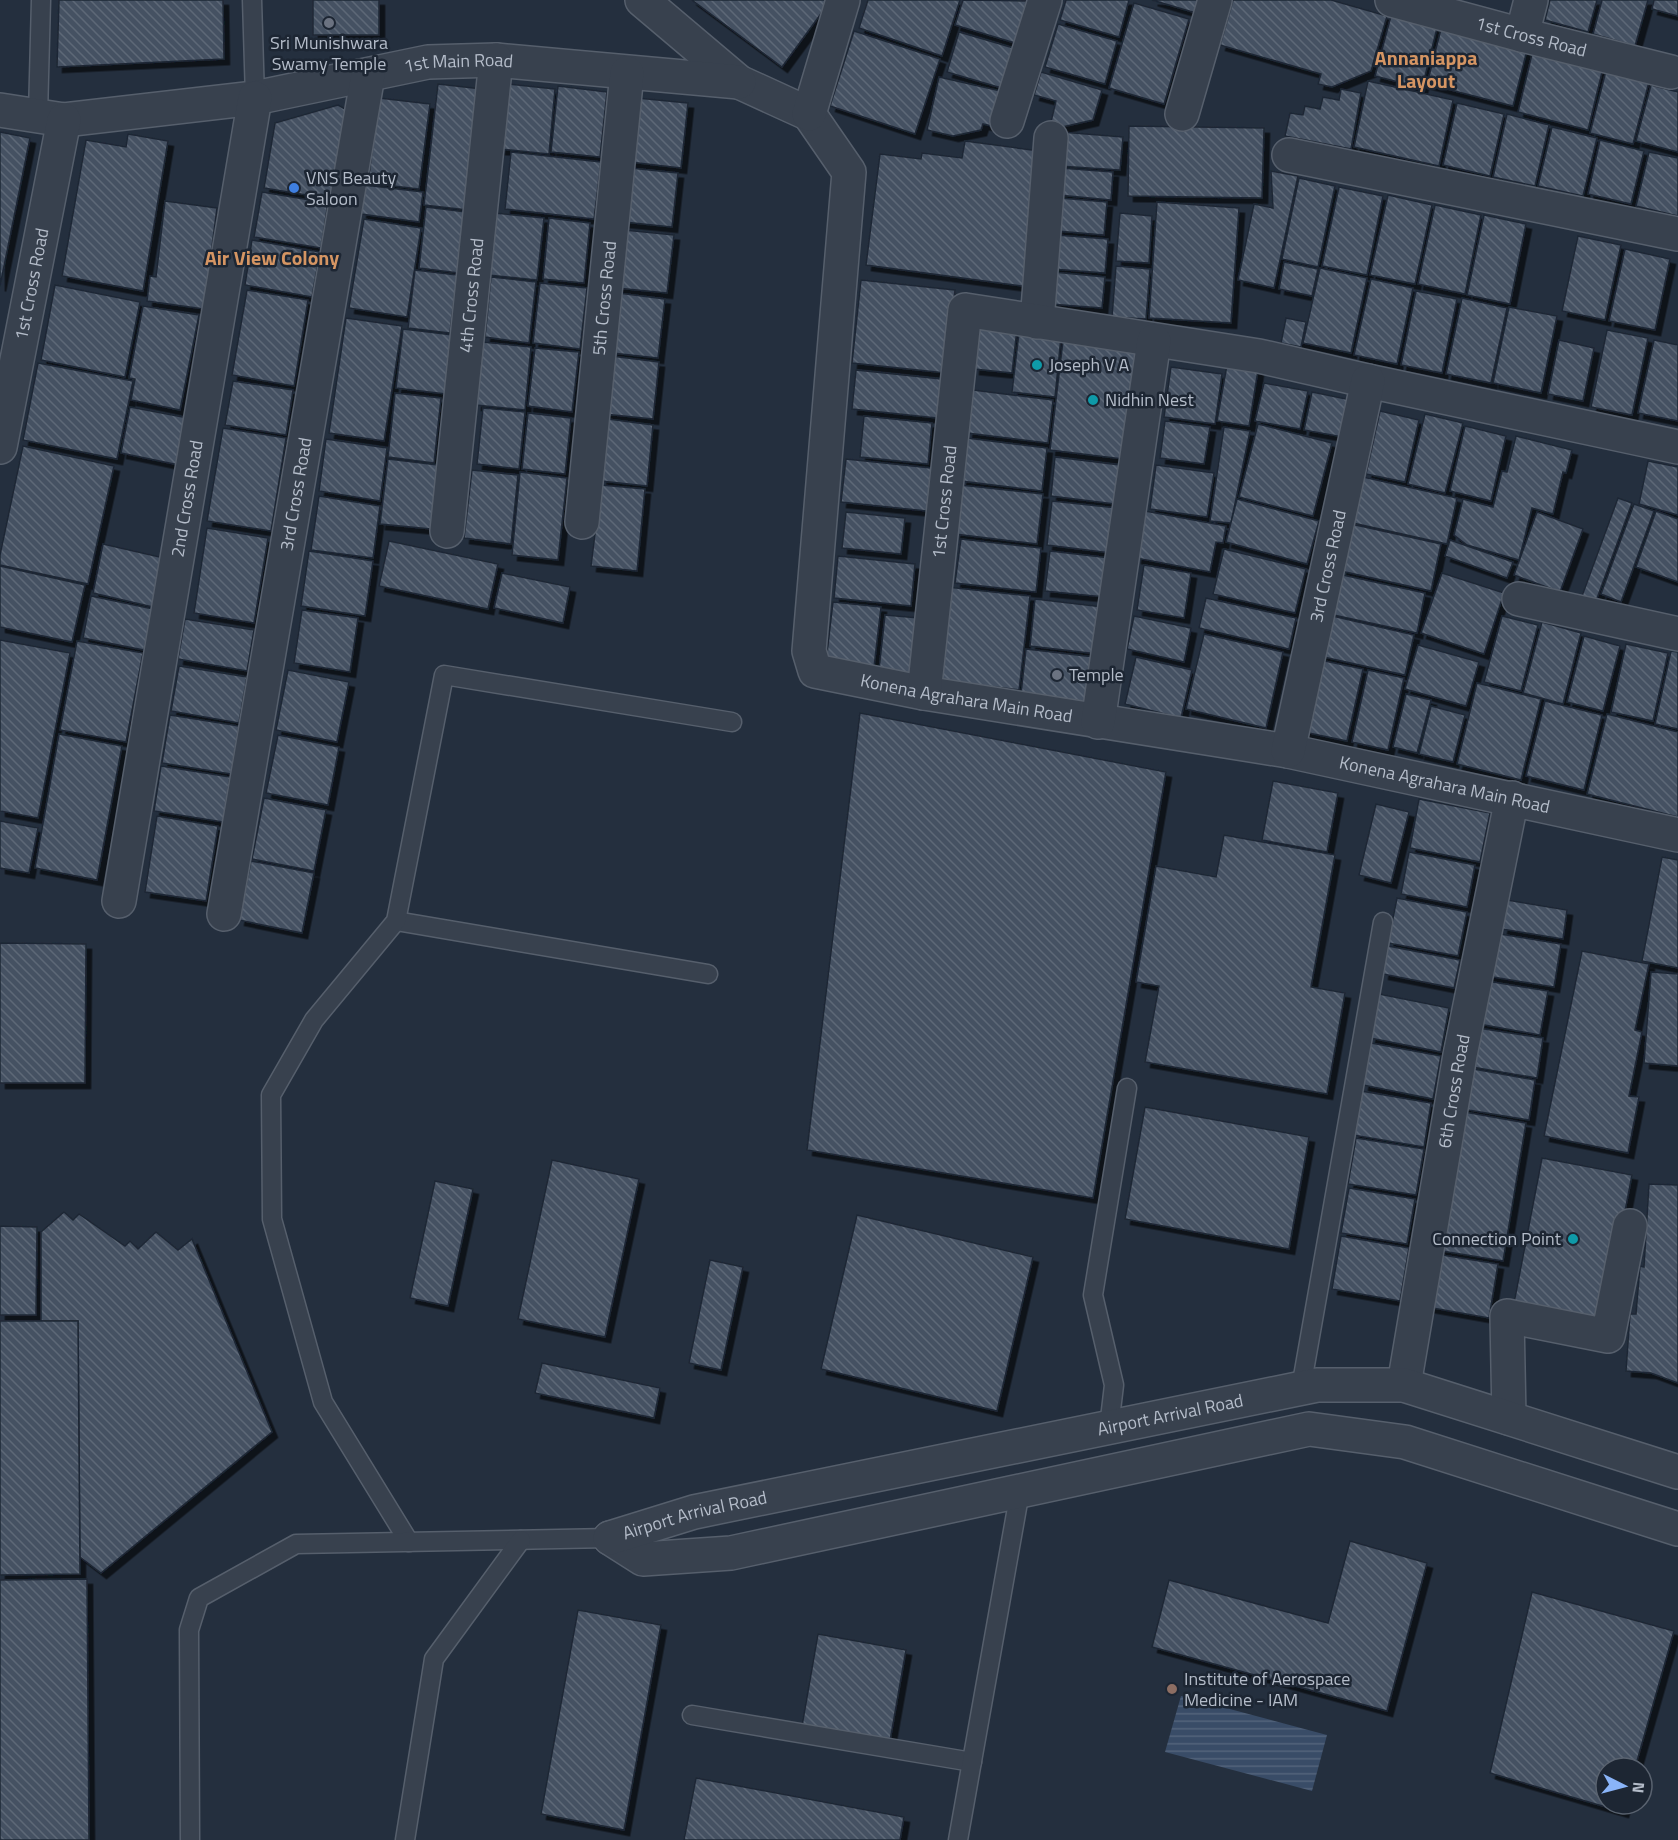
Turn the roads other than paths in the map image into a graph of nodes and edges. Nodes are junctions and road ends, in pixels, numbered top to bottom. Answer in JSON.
{"nodes":[{"id":1,"x":41,"y":0,"type":"edge"},
{"id":2,"x":252,"y":0,"type":"edge"},
{"id":3,"x":642,"y":0,"type":"edge"},
{"id":4,"x":843,"y":0,"type":"edge"},
{"id":5,"x":1045,"y":0,"type":"edge"},
{"id":6,"x":1215,"y":0,"type":"edge"},
{"id":7,"x":1392,"y":0,"type":"edge"},
{"id":8,"x":1531,"y":0,"type":"edge"},
{"id":9,"x":1522,"y":35,"type":"junction"},
{"id":10,"x":496,"y":60,"type":"junction"},
{"id":11,"x":1671,"y":72,"type":"dead end"},
{"id":12,"x":627,"y":73,"type":"junction"},
{"id":13,"x":368,"y":75,"type":"junction"},
{"id":14,"x":739,"y":82,"type":"junction"},
{"id":15,"x":255,"y":98,"type":"junction"},
{"id":16,"x":0,"y":110,"type":"edge"},
{"id":17,"x":809,"y":114,"type":"junction"},
{"id":18,"x":1182,"y":114,"type":"dead end"},
{"id":19,"x":51,"y":117,"type":"junction"},
{"id":20,"x":1007,"y":121,"type":"dead end"},
{"id":21,"x":1051,"y":138,"type":"dead end"},
{"id":22,"x":1289,"y":155,"type":"dead end"},
{"id":23,"x":1678,"y":234,"type":"edge"},
{"id":24,"x":1037,"y":322,"type":"junction"},
{"id":25,"x":1154,"y":340,"type":"junction"},
{"id":26,"x":1368,"y":381,"type":"junction"},
{"id":27,"x":0,"y":447,"type":"edge"},
{"id":28,"x":1678,"y":447,"type":"edge"},
{"id":29,"x":582,"y":522,"type":"dead end"},
{"id":30,"x":447,"y":531,"type":"dead end"},
{"id":31,"x":1519,"y":599,"type":"dead end"},
{"id":32,"x":1678,"y":634,"type":"edge"},
{"id":33,"x":924,"y":693,"type":"junction"},
{"id":34,"x":732,"y":722,"type":"dead end"},
{"id":35,"x":1098,"y":722,"type":"junction"},
{"id":36,"x":1287,"y":751,"type":"junction"},
{"id":37,"x":1512,"y":798,"type":"junction"},
{"id":38,"x":1678,"y":835,"type":"edge"},
{"id":39,"x":119,"y":901,"type":"dead end"},
{"id":40,"x":224,"y":914,"type":"dead end"},
{"id":41,"x":396,"y":921,"type":"junction"},
{"id":42,"x":1383,"y":922,"type":"dead end"},
{"id":43,"x":708,"y":974,"type":"dead end"},
{"id":44,"x":1127,"y":1088,"type":"dead end"},
{"id":45,"x":1630,"y":1226,"type":"dead end"},
{"id":46,"x":1404,"y":1385,"type":"junction"},
{"id":47,"x":1302,"y":1388,"type":"junction"},
{"id":48,"x":1509,"y":1418,"type":"junction"},
{"id":49,"x":1109,"y":1427,"type":"junction"},
{"id":50,"x":1678,"y":1472,"type":"edge"},
{"id":51,"x":1020,"y":1491,"type":"junction"},
{"id":52,"x":1678,"y":1529,"type":"edge"},
{"id":53,"x":610,"y":1538,"type":"junction"},
{"id":54,"x":521,"y":1540,"type":"junction"},
{"id":55,"x":409,"y":1542,"type":"junction"},
{"id":56,"x":692,"y":1714,"type":"dead end"},
{"id":57,"x":972,"y":1762,"type":"junction"},
{"id":58,"x":190,"y":1840,"type":"edge"},
{"id":59,"x":405,"y":1840,"type":"edge"},
{"id":60,"x":958,"y":1840,"type":"edge"}],
"edges":[{"from":1,"to":19,"type":"lane"},
{"from":2,"to":15,"type":"lane"},
{"from":3,"to":14,"type":"street","name":"1st Main Road"},
{"from":4,"to":17,"type":"street"},
{"from":5,"to":20,"type":"street"},
{"from":6,"to":18,"type":"street"},
{"from":7,"to":9,"type":"street","name":"1st Cross Road"},
{"from":8,"to":9,"type":"street"},
{"from":9,"to":11,"type":"street","name":"1st Cross Road"},
{"from":10,"to":12,"type":"street","name":"1st Main Road"},
{"from":10,"to":13,"type":"street","name":"1st Main Road"},
{"from":10,"to":30,"type":"street","name":"4th Cross Road"},
{"from":12,"to":14,"type":"street","name":"1st Main Road"},
{"from":12,"to":29,"type":"street","name":"5th Cross Road"},
{"from":13,"to":15,"type":"street","name":"1st Main Road"},
{"from":13,"to":40,"type":"street","name":"3rd Cross Road"},
{"from":14,"to":17,"type":"street","name":"1st Main Road"},
{"from":15,"to":19,"type":"street","name":"1st Main Road"},
{"from":15,"to":39,"type":"street","name":"2nd Cross Road"},
{"from":16,"to":19,"type":"street","name":"1st Main Road"},
{"from":17,"to":33,"type":"street","name":"Konena Agrahara Main Road"},
{"from":19,"to":27,"type":"street","name":"1st Cross Road"},
{"from":21,"to":24,"type":"street"},
{"from":22,"to":23,"type":"street"},
{"from":24,"to":25,"type":"street"},
{"from":24,"to":33,"type":"street","name":"1st Cross Road"},
{"from":25,"to":26,"type":"street"},
{"from":25,"to":35,"type":"street"},
{"from":26,"to":28,"type":"street"},
{"from":26,"to":36,"type":"street","name":"3rd Cross Road"},
{"from":31,"to":32,"type":"street"},
{"from":33,"to":35,"type":"street","name":"Konena Agrahara Main Road"},
{"from":34,"to":41,"type":"lane"},
{"from":35,"to":36,"type":"street","name":"Konena Agrahara Main Road"},
{"from":36,"to":37,"type":"street","name":"Konena Agrahara Main Road"},
{"from":37,"to":38,"type":"street","name":"Konena Agrahara Main Road"},
{"from":37,"to":46,"type":"street","name":"6th Cross Road"},
{"from":41,"to":43,"type":"lane"},
{"from":41,"to":55,"type":"lane"},
{"from":42,"to":47,"type":"lane"},
{"from":44,"to":49,"type":"lane"},
{"from":45,"to":48,"type":"street"},
{"from":46,"to":47,"type":"street","name":"Airport Arrival Road"},
{"from":46,"to":48,"type":"street","name":"Airport Arrival Road"},
{"from":47,"to":49,"type":"street","name":"Airport Arrival Road"},
{"from":48,"to":50,"type":"street","name":"Airport Arrival Road"},
{"from":49,"to":53,"type":"street","name":"Airport Arrival Road"},
{"from":51,"to":52,"type":"street","name":"Airport Arrival Road"},
{"from":51,"to":53,"type":"street","name":"Airport Arrival Road"},
{"from":51,"to":57,"type":"lane"},
{"from":53,"to":54,"type":"lane"},
{"from":54,"to":55,"type":"lane"},
{"from":54,"to":59,"type":"lane"},
{"from":55,"to":58,"type":"lane"},
{"from":56,"to":57,"type":"lane"},
{"from":57,"to":60,"type":"lane"}]}
